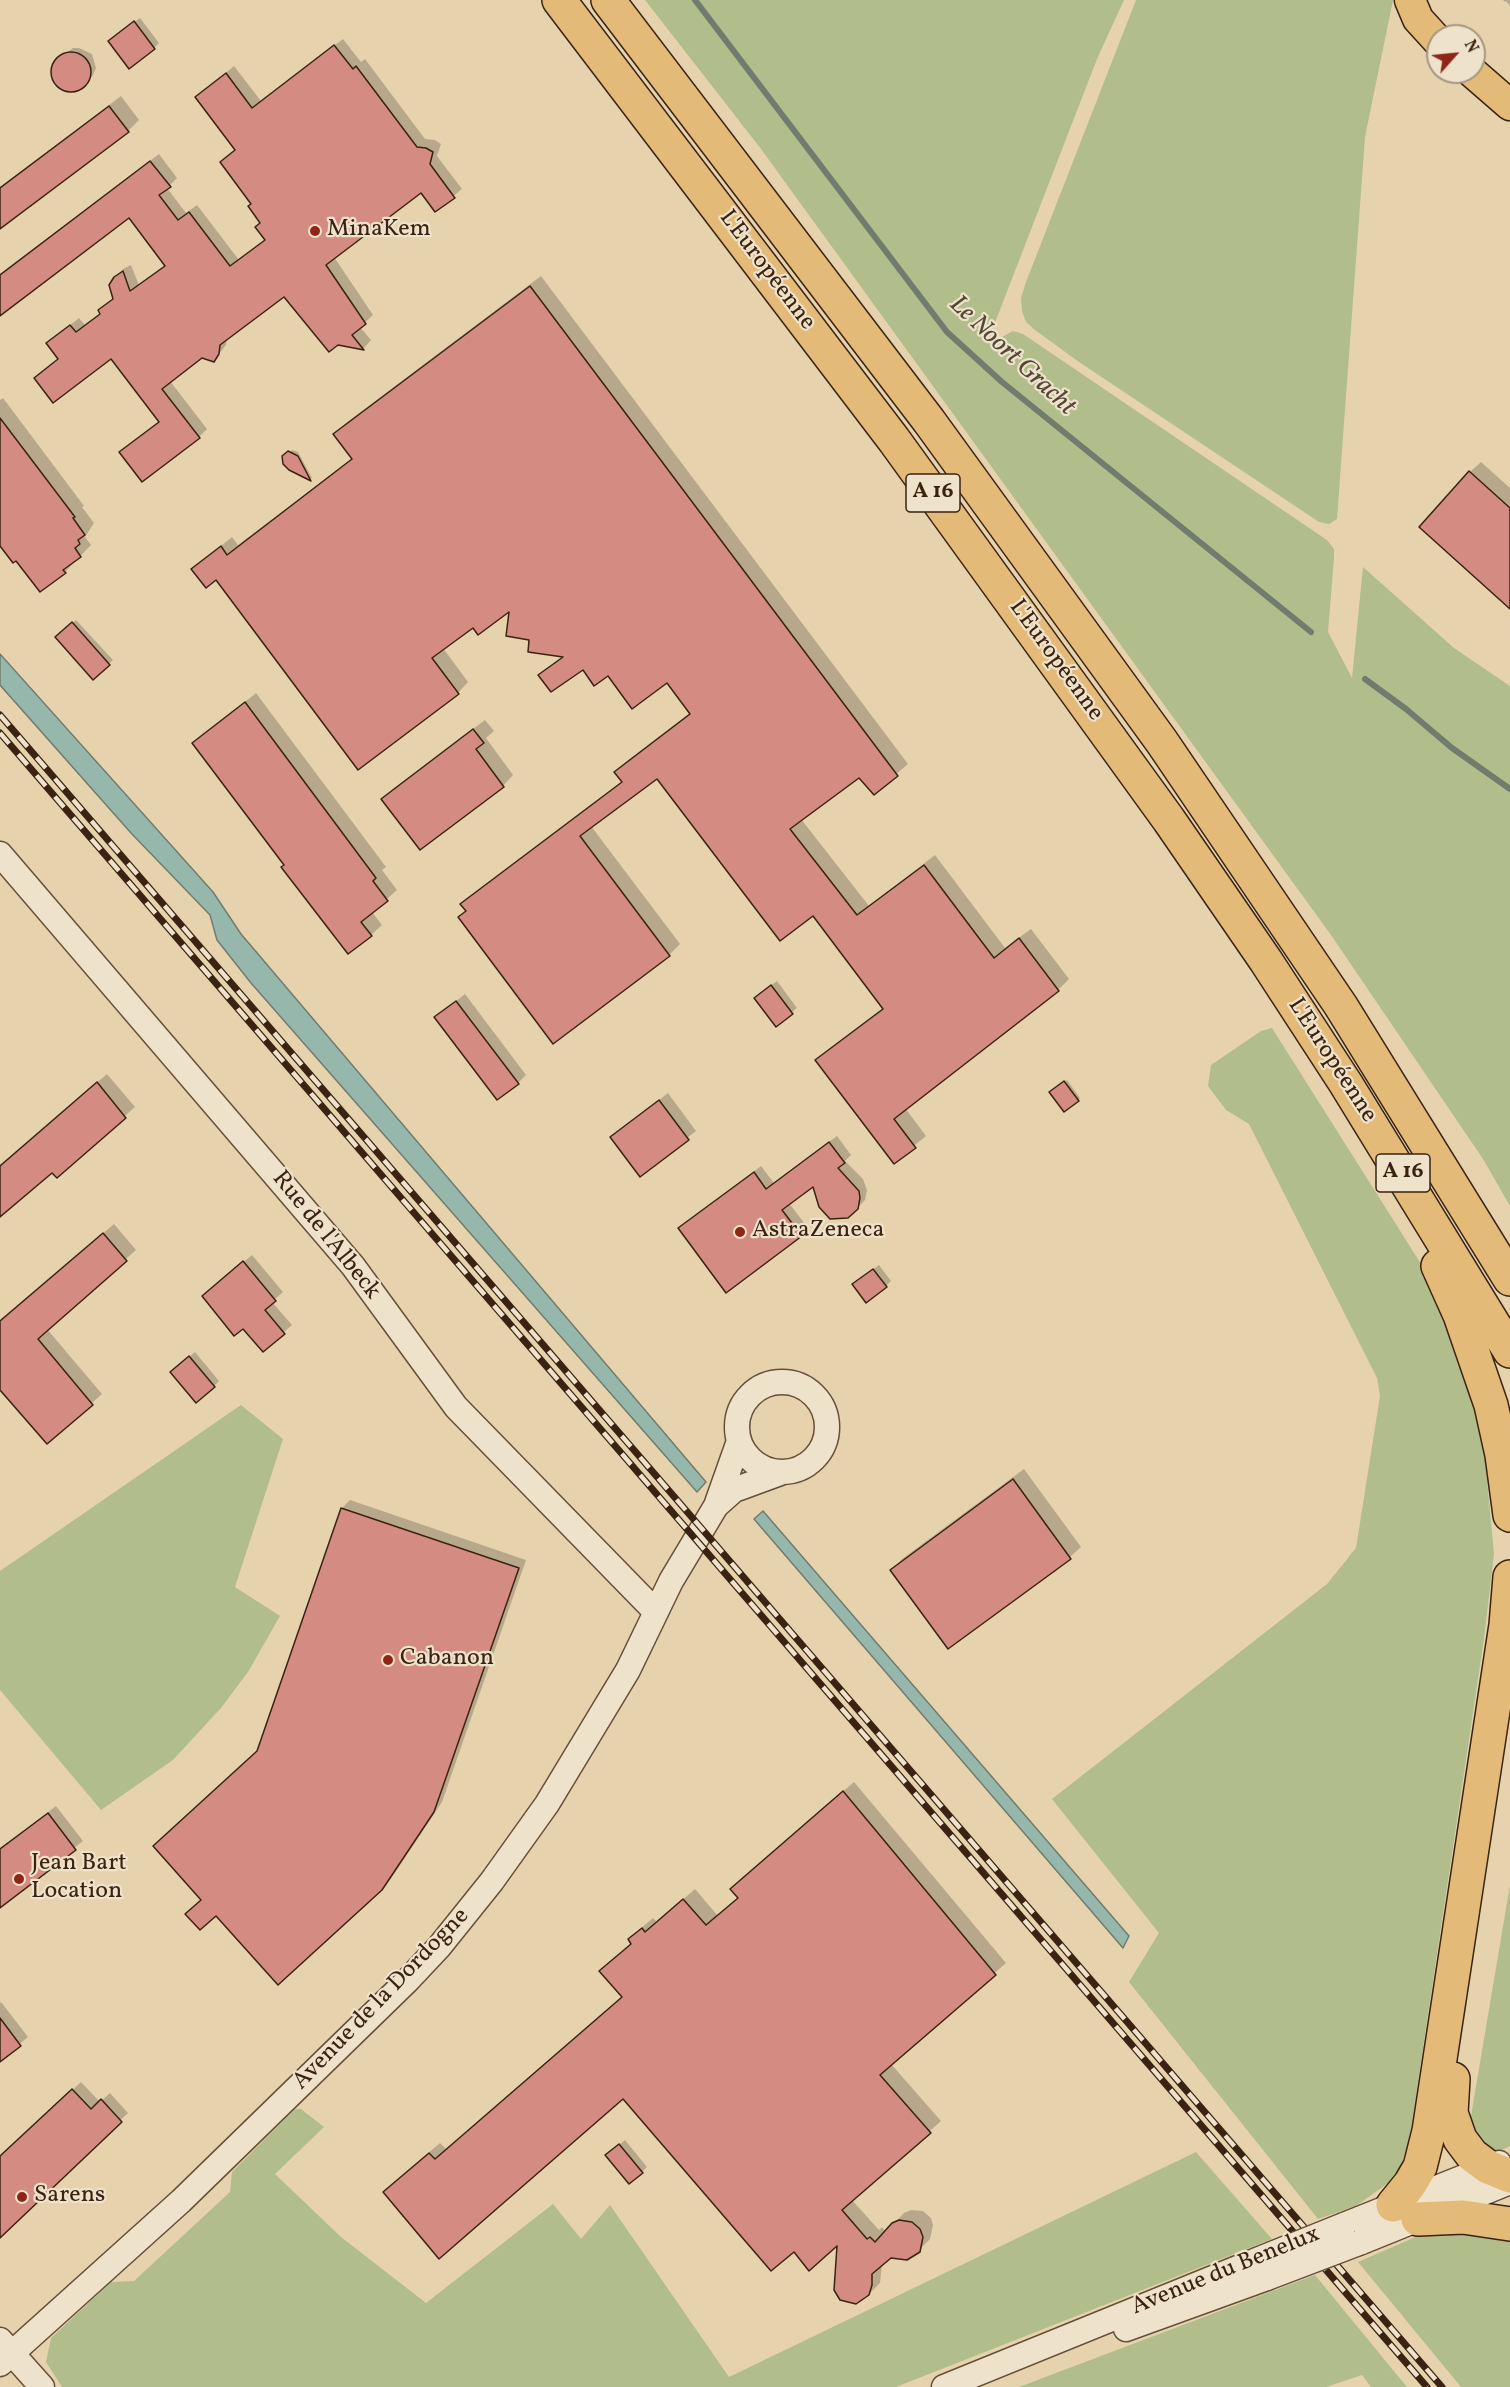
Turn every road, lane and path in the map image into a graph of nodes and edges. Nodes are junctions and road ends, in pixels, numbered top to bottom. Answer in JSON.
{"nodes":[{"id":1,"x":559,"y":0,"type":"edge"},
{"id":2,"x":608,"y":0,"type":"edge"},
{"id":3,"x":1412,"y":7,"type":"edge"},
{"id":4,"x":1426,"y":30,"type":"edge"},
{"id":5,"x":1486,"y":84,"type":"edge"},
{"id":6,"x":1510,"y":105,"type":"edge"},
{"id":7,"x":0,"y":854,"type":"edge"},
{"id":8,"x":1290,"y":999,"type":"junction"},
{"id":9,"x":1424,"y":1138,"type":"junction"},
{"id":10,"x":1510,"y":1269,"type":"edge"},
{"id":11,"x":1510,"y":1280,"type":"edge"},
{"id":12,"x":1510,"y":1351,"type":"edge"},
{"id":13,"x":739,"y":1441,"type":"junction"},
{"id":14,"x":783,"y":1472,"type":"junction"},
{"id":15,"x":716,"y":1506,"type":"junction"},
{"id":16,"x":1510,"y":1515,"type":"edge"},
{"id":17,"x":1510,"y":1577,"type":"edge"},
{"id":18,"x":656,"y":1612,"type":"junction"},
{"id":19,"x":1510,"y":1704,"type":"edge"},
{"id":20,"x":1504,"y":2171,"type":"edge"},
{"id":21,"x":1405,"y":2212,"type":"junction"},
{"id":22,"x":1510,"y":2224,"type":"edge"},
{"id":23,"x":1262,"y":2269,"type":"junction"},
{"id":24,"x":4,"y":2352,"type":"edge"},
{"id":25,"x":42,"y":2387,"type":"edge"},
{"id":26,"x":944,"y":2387,"type":"edge"},
{"id":27,"x":956,"y":2387,"type":"edge"}],
"edges":[{"from":1,"to":8,"type":"highway","name":"L'Européenne","number":"A 16"},
{"from":2,"to":9,"type":"highway","name":"L'Européenne","number":"A 16"},
{"from":3,"to":4,"type":"main road"},
{"from":5,"to":6,"type":"main road"},
{"from":7,"to":18,"type":"street","name":"Rue de l'Albeck"},
{"from":8,"to":12,"type":"highway","name":"L'Européenne","number":"A 16"},
{"from":8,"to":16,"type":"highway"},
{"from":9,"to":10,"type":"highway"},
{"from":9,"to":11,"type":"highway","name":"L'Européenne","number":"A 16"},
{"from":13,"to":14,"type":"street"},
{"from":13,"to":14,"type":"street"},
{"from":13,"to":15,"type":"street","name":"Avenue de la Dordogne"},
{"from":14,"to":15,"type":"street","name":"Avenue de la Dordogne"},
{"from":15,"to":18,"type":"street","name":"Avenue de la Dordogne"},
{"from":17,"to":21,"type":"highway"},
{"from":18,"to":24,"type":"street","name":"Avenue de la Dordogne"},
{"from":19,"to":20,"type":"highway"},
{"from":20,"to":21,"type":"street","name":"Avenue du Benelux"},
{"from":21,"to":22,"type":"highway"},
{"from":21,"to":23,"type":"street","name":"Avenue du Benelux","bridge":true},
{"from":23,"to":26,"type":"street","name":"Avenue du Benelux"},
{"from":23,"to":27,"type":"street","name":"Avenue du Benelux"},
{"from":24,"to":25,"type":"street"}]}
